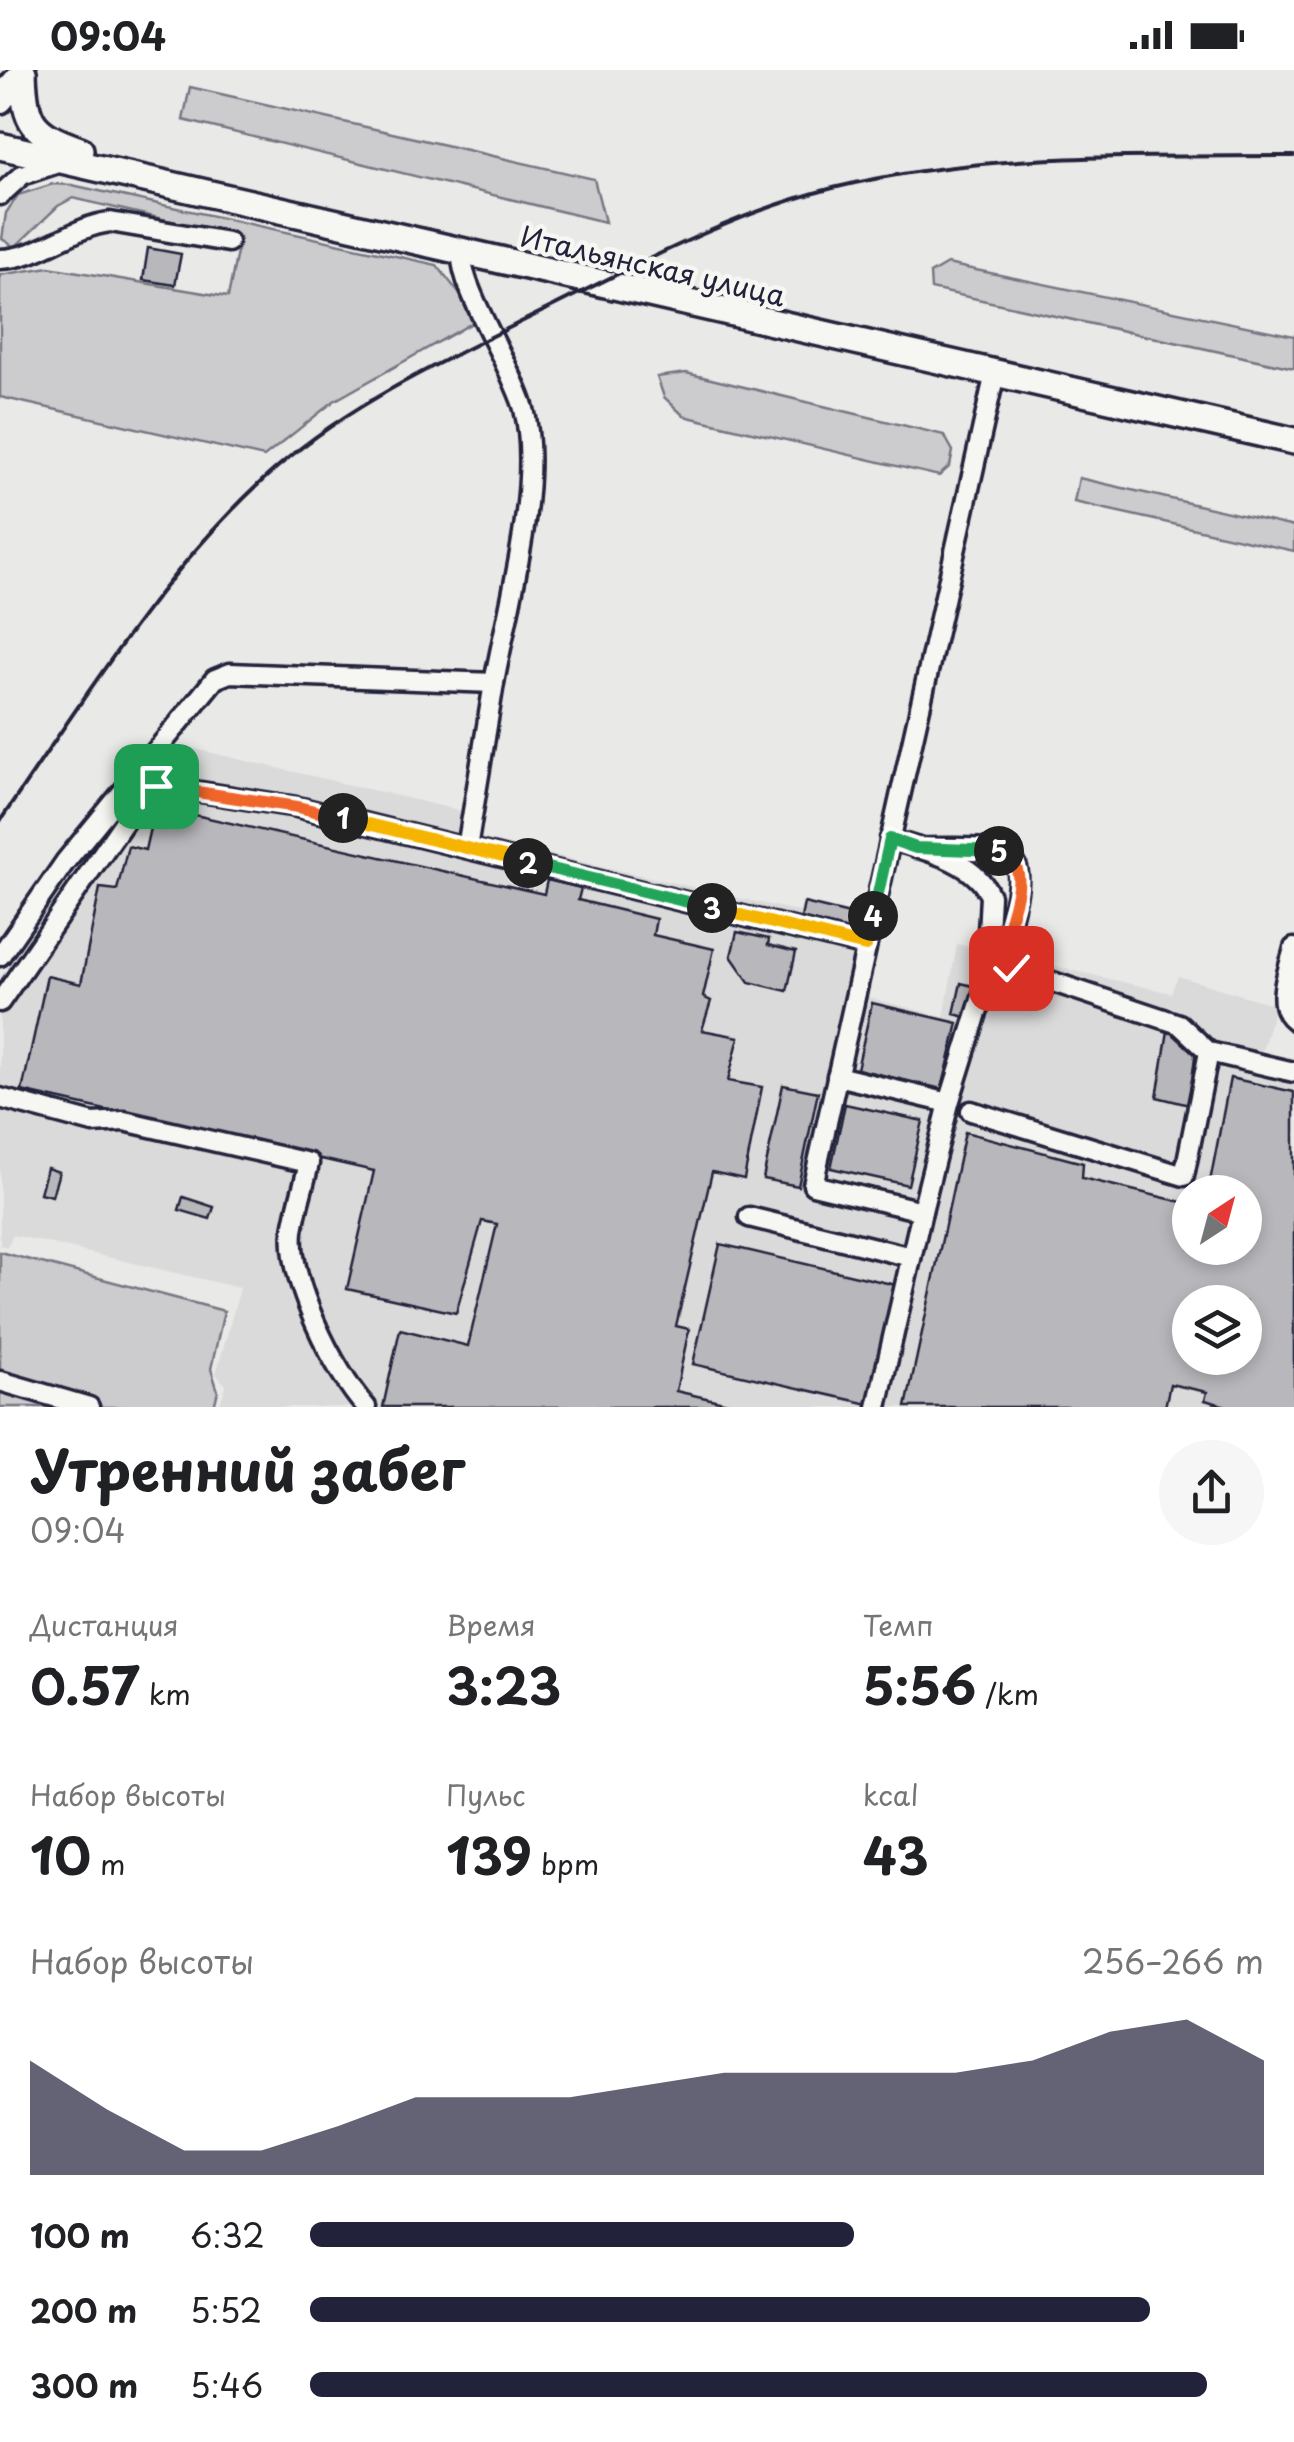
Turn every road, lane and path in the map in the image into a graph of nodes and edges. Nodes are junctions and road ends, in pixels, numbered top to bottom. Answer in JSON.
{"nodes":[{"id":1,"x":23,"y":72,"type":"edge"},
{"id":2,"x":0,"y":100,"type":"edge"},
{"id":3,"x":2,"y":153,"type":"edge"},
{"id":4,"x":66,"y":161,"type":"junction"},
{"id":5,"x":128,"y":175,"type":"junction"},
{"id":6,"x":0,"y":195,"type":"edge"},
{"id":7,"x":228,"y":242,"type":"dead end"},
{"id":8,"x":462,"y":252,"type":"junction"},
{"id":9,"x":0,"y":259,"type":"edge"},
{"id":10,"x":996,"y":373,"type":"junction"},
{"id":11,"x":1294,"y":441,"type":"edge"},
{"id":12,"x":494,"y":682,"type":"junction"},
{"id":13,"x":890,"y":839,"type":"junction"},
{"id":14,"x":467,"y":848,"type":"junction"},
{"id":15,"x":916,"y":848,"type":"junction"},
{"id":16,"x":866,"y":946,"type":"junction"},
{"id":17,"x":1294,"y":948,"type":"edge"},
{"id":18,"x":0,"y":956,"type":"edge"},
{"id":19,"x":0,"y":1002,"type":"edge"},
{"id":20,"x":1294,"y":1020,"type":"edge"},
{"id":21,"x":1208,"y":1052,"type":"junction"},
{"id":22,"x":1294,"y":1072,"type":"edge"},
{"id":23,"x":837,"y":1076,"type":"junction"},
{"id":24,"x":0,"y":1098,"type":"edge"},
{"id":25,"x":949,"y":1103,"type":"junction"},
{"id":26,"x":971,"y":1111,"type":"dead end"},
{"id":27,"x":922,"y":1211,"type":"junction"},
{"id":28,"x":748,"y":1217,"type":"dead end"},
{"id":29,"x":911,"y":1257,"type":"junction"},
{"id":30,"x":0,"y":1380,"type":"edge"},
{"id":31,"x":89,"y":1407,"type":"edge"},
{"id":32,"x":366,"y":1407,"type":"edge"},
{"id":33,"x":877,"y":1407,"type":"edge"}],
"edges":[{"from":1,"to":2,"type":"highway"},
{"from":1,"to":3,"type":"highway"},
{"from":1,"to":5,"type":"highway"},
{"from":3,"to":4,"type":"highway","name":"Итальянская улица"},
{"from":4,"to":5,"type":"highway","name":"Итальянская улица"},
{"from":4,"to":6,"type":"street"},
{"from":5,"to":8,"type":"highway","name":"Итальянская улица"},
{"from":7,"to":9,"type":"street"},
{"from":8,"to":10,"type":"highway","name":"Итальянская улица"},
{"from":8,"to":12,"type":"street"},
{"from":10,"to":11,"type":"highway","name":"Итальянская улица"},
{"from":10,"to":13,"type":"street"},
{"from":12,"to":14,"type":"street"},
{"from":12,"to":18,"type":"street"},
{"from":13,"to":15,"type":"street"},
{"from":13,"to":16,"type":"street"},
{"from":14,"to":16,"type":"street"},
{"from":14,"to":19,"type":"street"},
{"from":15,"to":21,"type":"street"},
{"from":15,"to":25,"type":"street"},
{"from":16,"to":23,"type":"street"},
{"from":17,"to":20,"type":"street"},
{"from":21,"to":22,"type":"street"},
{"from":21,"to":26,"type":"street"},
{"from":23,"to":25,"type":"street"},
{"from":23,"to":27,"type":"street"},
{"from":24,"to":32,"type":"street"},
{"from":25,"to":27,"type":"street"},
{"from":27,"to":29,"type":"street"},
{"from":28,"to":29,"type":"street"},
{"from":29,"to":33,"type":"street"},
{"from":30,"to":31,"type":"street"}]}
